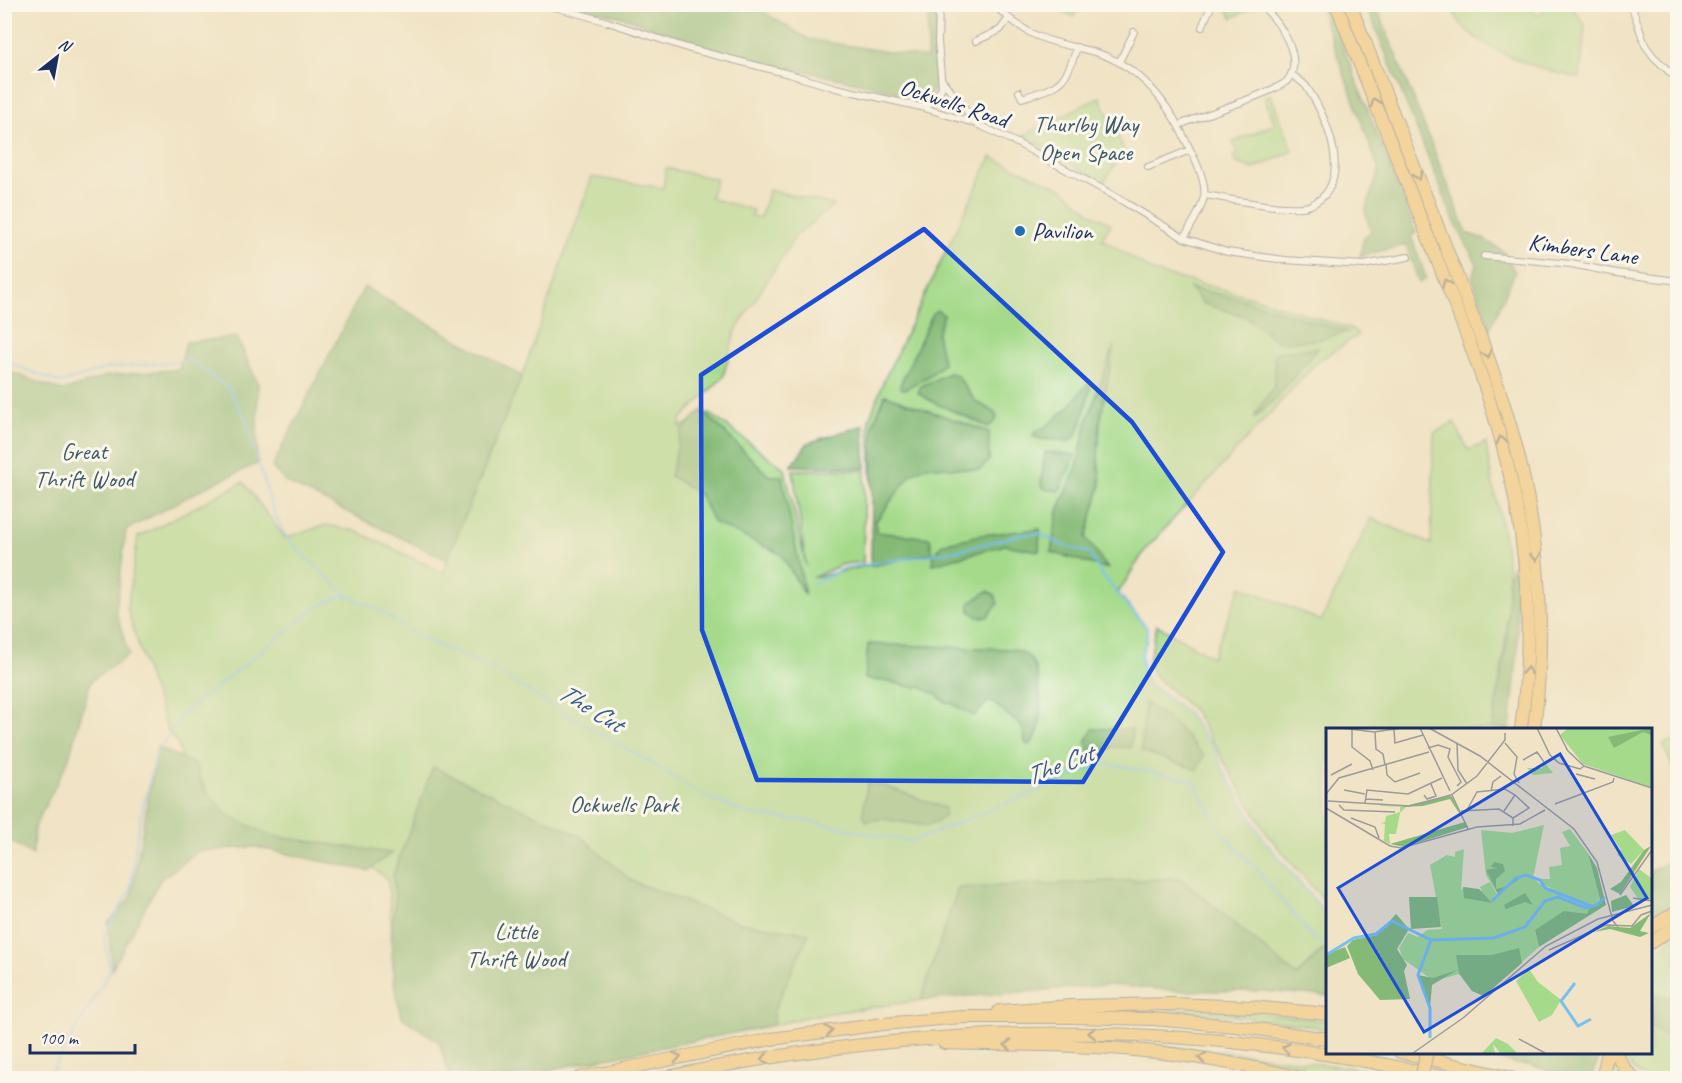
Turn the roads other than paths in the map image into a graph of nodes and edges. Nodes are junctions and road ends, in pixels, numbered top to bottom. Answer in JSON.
{"nodes":[{"id":1,"x":544,"y":4,"type":"edge"},
{"id":2,"x":939,"y":4,"type":"edge"},
{"id":3,"x":992,"y":4,"type":"edge"},
{"id":4,"x":1212,"y":4,"type":"edge"},
{"id":5,"x":1260,"y":4,"type":"edge"},
{"id":6,"x":1336,"y":4,"type":"edge"},
{"id":7,"x":1350,"y":4,"type":"edge"},
{"id":8,"x":1356,"y":4,"type":"edge"},
{"id":9,"x":1631,"y":4,"type":"edge"},
{"id":10,"x":1009,"y":18,"type":"junction"},
{"id":11,"x":1202,"y":27,"type":"dead end"},
{"id":12,"x":1134,"y":32,"type":"dead end"},
{"id":13,"x":976,"y":41,"type":"dead end"},
{"id":14,"x":1365,"y":43,"type":"junction"},
{"id":15,"x":1077,"y":47,"type":"junction"},
{"id":16,"x":1119,"y":62,"type":"junction"},
{"id":17,"x":1291,"y":74,"type":"junction"},
{"id":18,"x":942,"y":79,"type":"junction"},
{"id":19,"x":1677,"y":80,"type":"edge"},
{"id":20,"x":1019,"y":92,"type":"dead end"},
{"id":21,"x":921,"y":107,"type":"junction"},
{"id":22,"x":977,"y":124,"type":"junction"},
{"id":23,"x":1179,"y":125,"type":"junction"},
{"id":24,"x":1190,"y":150,"type":"junction"},
{"id":25,"x":1148,"y":166,"type":"dead end"},
{"id":26,"x":1205,"y":195,"type":"junction"},
{"id":27,"x":1184,"y":238,"type":"junction"},
{"id":28,"x":1484,"y":256,"type":"dead end"},
{"id":29,"x":1408,"y":257,"type":"dead end"},
{"id":30,"x":1677,"y":281,"type":"edge"},
{"id":31,"x":1521,"y":728,"type":"edge"},
{"id":32,"x":1534,"y":728,"type":"edge"},
{"id":33,"x":1677,"y":910,"type":"edge"},
{"id":34,"x":1677,"y":925,"type":"edge"},
{"id":35,"x":1652,"y":927,"type":"edge"},
{"id":36,"x":1652,"y":941,"type":"edge"},
{"id":37,"x":1326,"y":1014,"type":"edge"},
{"id":38,"x":962,"y":1017,"type":"junction"},
{"id":39,"x":1326,"y":1039,"type":"edge"},
{"id":40,"x":885,"y":1042,"type":"junction"},
{"id":41,"x":1404,"y":1053,"type":"edge"},
{"id":42,"x":1427,"y":1053,"type":"edge"},
{"id":43,"x":1608,"y":1053,"type":"edge"},
{"id":44,"x":1616,"y":1053,"type":"edge"},
{"id":45,"x":1602,"y":1076,"type":"edge"},
{"id":46,"x":579,"y":1078,"type":"edge"},
{"id":47,"x":662,"y":1078,"type":"edge"},
{"id":48,"x":1300,"y":1078,"type":"edge"},
{"id":49,"x":1421,"y":1078,"type":"edge"},
{"id":50,"x":1447,"y":1078,"type":"edge"},
{"id":51,"x":1511,"y":1078,"type":"edge"},
{"id":52,"x":1634,"y":1078,"type":"edge"}],
"edges":[{"from":1,"to":21,"type":"street","name":"Ockwells Road"},
{"from":2,"to":18,"type":"street"},
{"from":3,"to":10,"type":"street"},
{"from":4,"to":11,"type":"street"},
{"from":5,"to":17,"type":"street"},
{"from":31,"to":6,"type":"highway","one_way":true},
{"from":7,"to":14,"type":"highway"},
{"from":8,"to":14,"type":"highway"},
{"from":9,"to":19,"type":"street"},
{"from":10,"to":13,"type":"street"},
{"from":10,"to":15,"type":"street"},
{"from":12,"to":16,"type":"street"},
{"from":14,"to":32,"type":"highway","one_way":true},
{"from":15,"to":16,"type":"street"},
{"from":15,"to":20,"type":"street"},
{"from":16,"to":23,"type":"street"},
{"from":17,"to":23,"type":"street"},
{"from":17,"to":26,"type":"street"},
{"from":18,"to":21,"type":"street"},
{"from":18,"to":22,"type":"street"},
{"from":21,"to":22,"type":"street","name":"Ockwells Road"},
{"from":22,"to":27,"type":"street","name":"Ockwells Road"},
{"from":23,"to":24,"type":"street"},
{"from":24,"to":25,"type":"street"},
{"from":24,"to":26,"type":"street"},
{"from":26,"to":27,"type":"street"},
{"from":27,"to":29,"type":"street","name":"Ockwells Road"},
{"from":28,"to":30,"type":"street","name":"Kimbers Lane"},
{"from":33,"to":35,"type":"highway"},
{"from":34,"to":36,"type":"highway"},
{"from":37,"to":38,"type":"highway"},
{"from":38,"to":39,"type":"highway"},
{"from":46,"to":38,"type":"highway","one_way":true},
{"from":40,"to":47,"type":"highway","one_way":true},
{"from":48,"to":40,"type":"highway","one_way":true},
{"from":50,"to":40,"type":"highway","one_way":true},
{"from":41,"to":51,"type":"highway"},
{"from":42,"to":49,"type":"highway","bridge":true},
{"from":43,"to":45,"type":"highway"},
{"from":44,"to":52,"type":"highway"}]}
